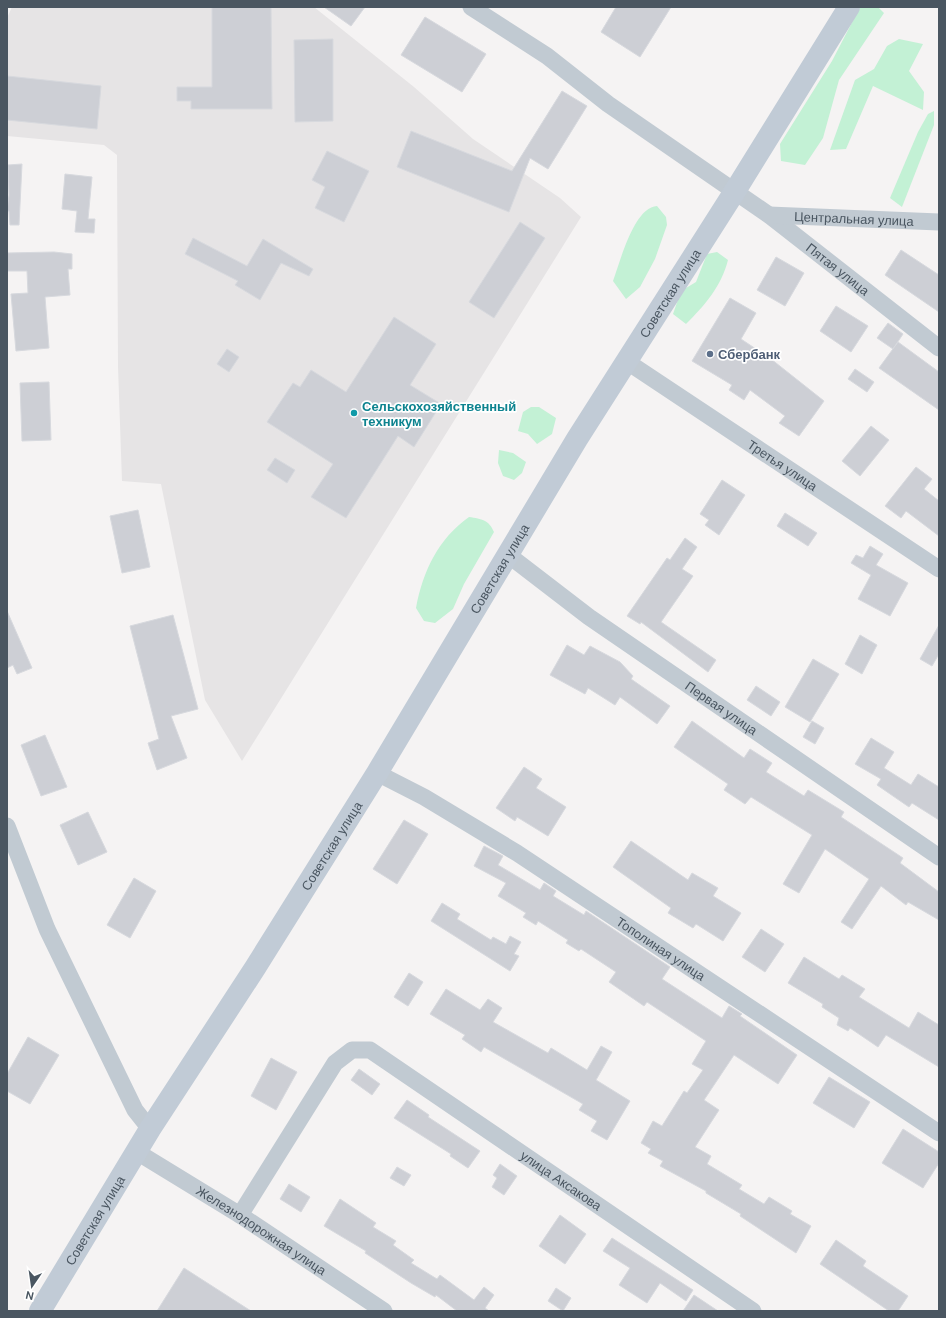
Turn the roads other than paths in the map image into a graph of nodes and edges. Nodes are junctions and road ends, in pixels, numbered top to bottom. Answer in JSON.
{"nodes":[{"id":1,"x":471,"y":7,"type":"edge"},
{"id":2,"x":848,"y":7,"type":"edge"},
{"id":3,"x":735,"y":191,"type":"junction"},
{"id":4,"x":770,"y":215,"type":"junction"},
{"id":5,"x":939,"y":222,"type":"edge"},
{"id":6,"x":939,"y":348,"type":"edge"},
{"id":7,"x":626,"y":362,"type":"junction"},
{"id":8,"x":507,"y":554,"type":"junction"},
{"id":9,"x":939,"y":568,"type":"edge"},
{"id":10,"x":377,"y":773,"type":"junction"},
{"id":11,"x":7,"y":826,"type":"edge"},
{"id":12,"x":939,"y":857,"type":"edge"},
{"id":13,"x":150,"y":1129,"type":"junction"},
{"id":14,"x":939,"y":1133,"type":"edge"},
{"id":15,"x":137,"y":1152,"type":"junction"},
{"id":16,"x":240,"y":1215,"type":"junction"},
{"id":17,"x":40,"y":1311,"type":"edge"},
{"id":18,"x":384,"y":1311,"type":"edge"},
{"id":19,"x":753,"y":1311,"type":"edge"}],
"edges":[{"from":1,"to":3,"type":"street","name":"Пятая улица"},
{"from":2,"to":3,"type":"main road","name":"Советская улица"},
{"from":3,"to":4,"type":"street","name":"Пятая улица"},
{"from":3,"to":7,"type":"main road","name":"Советская улица"},
{"from":4,"to":5,"type":"street","name":"Центральная улица"},
{"from":4,"to":6,"type":"street","name":"Пятая улица"},
{"from":7,"to":8,"type":"main road","name":"Советская улица"},
{"from":7,"to":9,"type":"street","name":"Третья улица"},
{"from":8,"to":10,"type":"main road","name":"Советская улица"},
{"from":8,"to":12,"type":"street","name":"Первая улица"},
{"from":10,"to":13,"type":"main road","name":"Советская улица"},
{"from":10,"to":14,"type":"street","name":"Тополиная улица"},
{"from":11,"to":13,"type":"street"},
{"from":13,"to":15,"type":"main road","name":"Советская улица"},
{"from":15,"to":16,"type":"street","name":"Железнодорожная улица"},
{"from":15,"to":17,"type":"main road","name":"Советская улица"},
{"from":16,"to":18,"type":"street","name":"Железнодорожная улица"},
{"from":16,"to":19,"type":"street","name":"улица Аксакова"}]}
